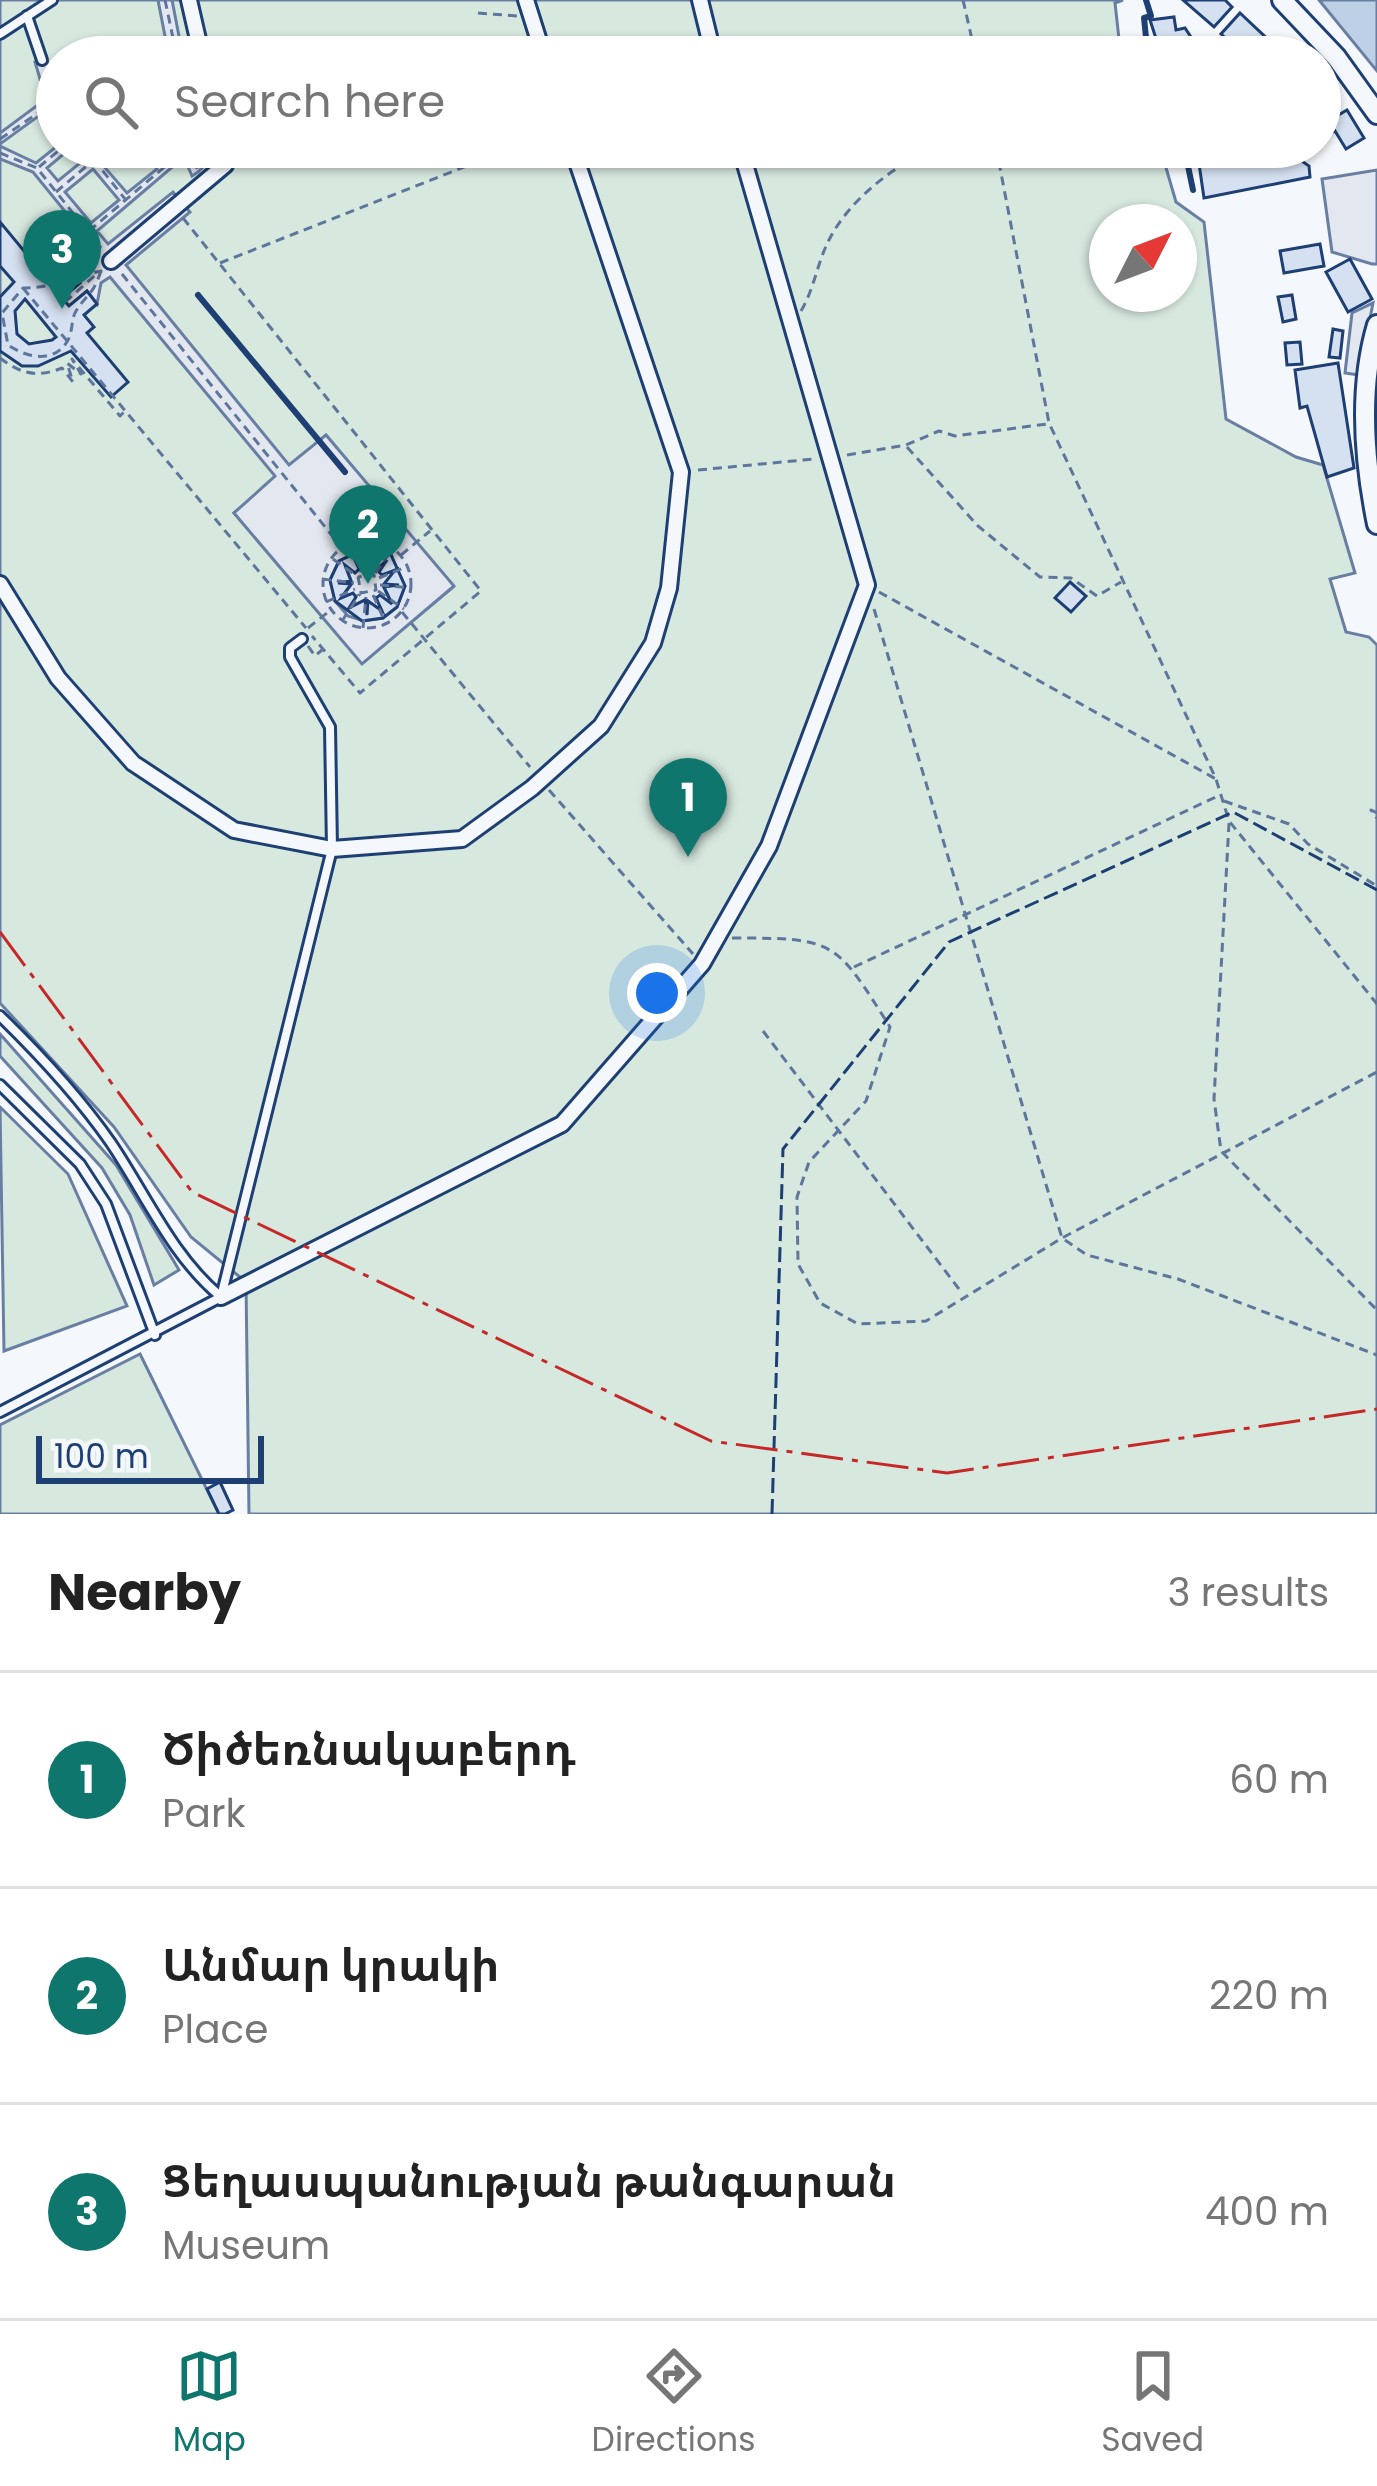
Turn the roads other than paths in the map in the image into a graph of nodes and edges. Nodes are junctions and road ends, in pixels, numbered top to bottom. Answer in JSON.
{"nodes":[{"id":1,"x":52,"y":0,"type":"edge"},
{"id":2,"x":189,"y":0,"type":"edge"},
{"id":3,"x":700,"y":0,"type":"edge"},
{"id":4,"x":1282,"y":0,"type":"edge"},
{"id":5,"x":528,"y":5,"type":"edge"},
{"id":6,"x":27,"y":16,"type":"junction"},
{"id":7,"x":0,"y":34,"type":"edge"},
{"id":8,"x":197,"y":36,"type":"edge"},
{"id":9,"x":538,"y":36,"type":"edge"},
{"id":10,"x":709,"y":36,"type":"edge"},
{"id":11,"x":1316,"y":36,"type":"edge"},
{"id":12,"x":36,"y":42,"type":"edge"},
{"id":13,"x":1341,"y":64,"type":"edge"},
{"id":14,"x":1377,"y":114,"type":"edge"},
{"id":15,"x":221,"y":168,"type":"edge"},
{"id":16,"x":579,"y":168,"type":"edge"},
{"id":17,"x":746,"y":168,"type":"edge"},
{"id":18,"x":106,"y":266,"type":"road end"},
{"id":19,"x":1377,"y":325,"type":"edge"},
{"id":20,"x":1377,"y":524,"type":"edge"},
{"id":21,"x":0,"y":584,"type":"edge"},
{"id":22,"x":302,"y":639,"type":"road end"},
{"id":23,"x":332,"y":849,"type":"junction"},
{"id":24,"x":0,"y":1016,"type":"edge"},
{"id":25,"x":0,"y":1085,"type":"edge"},
{"id":26,"x":221,"y":1297,"type":"junction"},
{"id":27,"x":155,"y":1335,"type":"junction"},
{"id":28,"x":0,"y":1412,"type":"edge"}],
"edges":[{"from":1,"to":6,"type":"lane"},
{"from":2,"to":8,"type":"street"},
{"from":3,"to":10,"type":"street"},
{"from":4,"to":11,"type":"street"},
{"from":5,"to":9,"type":"street"},
{"from":6,"to":7,"type":"lane"},
{"from":6,"to":12,"type":"lane"},
{"from":13,"to":14,"type":"street"},
{"from":15,"to":18,"type":"street"},
{"from":16,"to":23,"type":"street"},
{"from":17,"to":26,"type":"street"},
{"from":19,"to":20,"type":"street"},
{"from":21,"to":23,"type":"street"},
{"from":22,"to":23,"type":"lane"},
{"from":23,"to":26,"type":"lane"},
{"from":24,"to":26,"type":"lane"},
{"from":25,"to":27,"type":"lane"},
{"from":26,"to":27,"type":"lane"},
{"from":27,"to":28,"type":"lane"}]}
